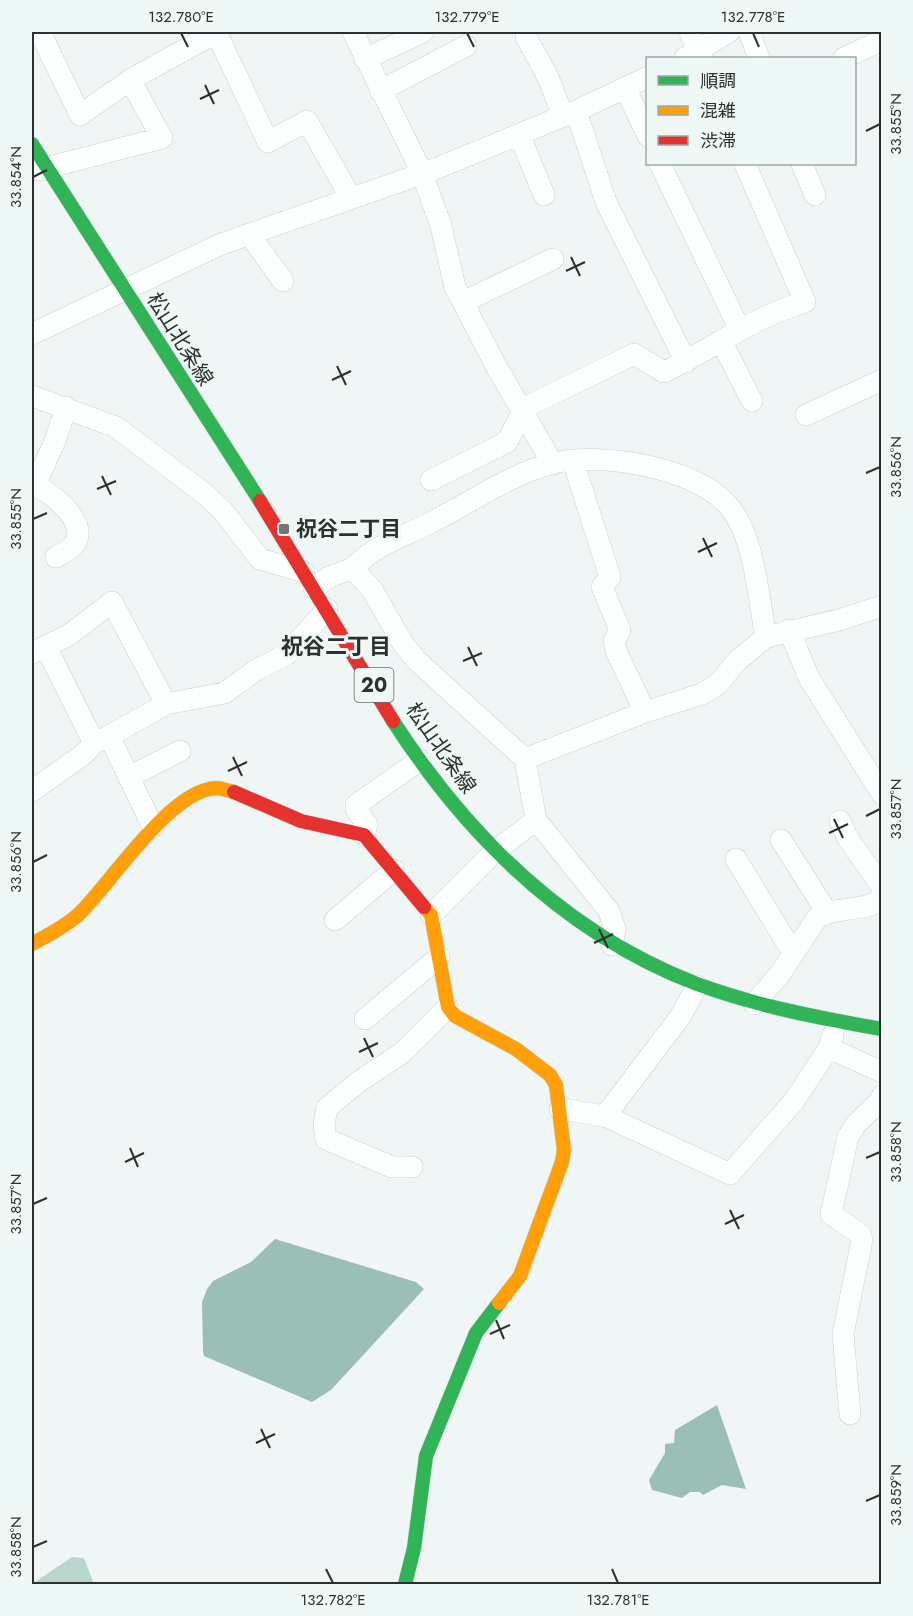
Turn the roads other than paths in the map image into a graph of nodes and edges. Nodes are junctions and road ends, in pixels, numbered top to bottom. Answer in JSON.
{"nodes":[{"id":1,"x":39,"y":32,"type":"edge"},
{"id":2,"x":217,"y":32,"type":"edge"},
{"id":3,"x":353,"y":32,"type":"edge"},
{"id":4,"x":423,"y":32,"type":"edge"},
{"id":5,"x":729,"y":32,"type":"edge"},
{"id":6,"x":748,"y":32,"type":"edge"},
{"id":7,"x":526,"y":37,"type":"dead end"},
{"id":8,"x":882,"y":40,"type":"edge"},
{"id":9,"x":466,"y":46,"type":"dead end"},
{"id":10,"x":694,"y":50,"type":"edge"},
{"id":11,"x":759,"y":57,"type":"edge"},
{"id":12,"x":846,"y":57,"type":"edge"},
{"id":13,"x":365,"y":59,"type":"junction"},
{"id":14,"x":646,"y":78,"type":"edge"},
{"id":15,"x":130,"y":80,"type":"junction"},
{"id":16,"x":625,"y":88,"type":"junction"},
{"id":17,"x":380,"y":91,"type":"junction"},
{"id":18,"x":569,"y":114,"type":"junction"},
{"id":19,"x":646,"y":132,"type":"edge"},
{"id":20,"x":519,"y":134,"type":"junction"},
{"id":21,"x":32,"y":144,"type":"edge"},
{"id":22,"x":660,"y":165,"type":"edge"},
{"id":23,"x":745,"y":165,"type":"edge"},
{"id":24,"x":802,"y":165,"type":"edge"},
{"id":25,"x":40,"y":170,"type":"edge"},
{"id":26,"x":422,"y":173,"type":"junction"},
{"id":27,"x":544,"y":195,"type":"dead end"},
{"id":28,"x":815,"y":195,"type":"dead end"},
{"id":29,"x":351,"y":198,"type":"junction"},
{"id":30,"x":249,"y":234,"type":"junction"},
{"id":31,"x":553,"y":259,"type":"dead end"},
{"id":32,"x":283,"y":281,"type":"dead end"},
{"id":33,"x":123,"y":288,"type":"junction"},
{"id":34,"x":463,"y":302,"type":"junction"},
{"id":35,"x":740,"y":330,"type":"junction"},
{"id":36,"x":32,"y":334,"type":"edge"},
{"id":37,"x":721,"y":341,"type":"junction"},
{"id":38,"x":686,"y":362,"type":"junction"},
{"id":39,"x":882,"y":380,"type":"edge"},
{"id":40,"x":32,"y":396,"type":"edge"},
{"id":41,"x":752,"y":401,"type":"dead end"},
{"id":42,"x":66,"y":407,"type":"junction"},
{"id":43,"x":523,"y":412,"type":"junction"},
{"id":44,"x":806,"y":415,"type":"dead end"},
{"id":45,"x":563,"y":462,"type":"junction"},
{"id":46,"x":431,"y":480,"type":"dead end"},
{"id":47,"x":56,"y":557,"type":"dead end"},
{"id":48,"x":353,"y":568,"type":"junction"},
{"id":49,"x":309,"y":580,"type":"junction"},
{"id":50,"x":882,"y":606,"type":"edge"},
{"id":51,"x":327,"y":609,"type":"junction"},
{"id":52,"x":789,"y":630,"type":"junction"},
{"id":53,"x":766,"y":637,"type":"junction"},
{"id":54,"x":39,"y":650,"type":"edge"},
{"id":55,"x":166,"y":704,"type":"junction"},
{"id":56,"x":645,"y":712,"type":"junction"},
{"id":57,"x":101,"y":740,"type":"junction"},
{"id":58,"x":180,"y":751,"type":"dead end"},
{"id":59,"x":525,"y":759,"type":"junction"},
{"id":60,"x":420,"y":760,"type":"junction"},
{"id":61,"x":129,"y":777,"type":"junction"},
{"id":62,"x":32,"y":791,"type":"edge"},
{"id":63,"x":882,"y":794,"type":"edge"},
{"id":64,"x":536,"y":820,"type":"junction"},
{"id":65,"x":840,"y":821,"type":"dead end"},
{"id":66,"x":153,"y":827,"type":"junction"},
{"id":67,"x":364,"y":835,"type":"junction"},
{"id":68,"x":781,"y":840,"type":"dead end"},
{"id":69,"x":494,"y":852,"type":"junction"},
{"id":70,"x":736,"y":860,"type":"dead end"},
{"id":71,"x":394,"y":870,"type":"junction"},
{"id":72,"x":882,"y":887,"type":"edge"},
{"id":73,"x":882,"y":897,"type":"edge"},
{"id":74,"x":826,"y":911,"type":"junction"},
{"id":75,"x":431,"y":915,"type":"junction"},
{"id":76,"x":335,"y":920,"type":"dead end"},
{"id":77,"x":32,"y":944,"type":"edge"},
{"id":78,"x":612,"y":945,"type":"junction"},
{"id":79,"x":793,"y":953,"type":"junction"},
{"id":80,"x":438,"y":957,"type":"junction"},
{"id":81,"x":697,"y":986,"type":"junction"},
{"id":82,"x":753,"y":1004,"type":"junction"},
{"id":83,"x":448,"y":1007,"type":"junction"},
{"id":84,"x":365,"y":1019,"type":"dead end"},
{"id":85,"x":835,"y":1022,"type":"junction"},
{"id":86,"x":882,"y":1029,"type":"edge"},
{"id":87,"x":829,"y":1047,"type":"junction"},
{"id":88,"x":882,"y":1072,"type":"edge"},
{"id":89,"x":882,"y":1096,"type":"edge"},
{"id":90,"x":560,"y":1109,"type":"junction"},
{"id":91,"x":605,"y":1116,"type":"junction"},
{"id":92,"x":412,"y":1167,"type":"dead end"},
{"id":93,"x":850,"y":1414,"type":"dead end"},
{"id":94,"x":405,"y":1584,"type":"edge"}],
"edges":[{"from":1,"to":15,"type":"street"},
{"from":2,"to":15,"type":"street"},
{"from":2,"to":29,"type":"street"},
{"from":3,"to":13,"type":"street"},
{"from":4,"to":13,"type":"street"},
{"from":5,"to":10,"type":"street"},
{"from":6,"to":11,"type":"street"},
{"from":7,"to":18,"type":"street"},
{"from":8,"to":12,"type":"street"},
{"from":9,"to":17,"type":"street"},
{"from":13,"to":17,"type":"street"},
{"from":14,"to":16,"type":"street"},
{"from":15,"to":25,"type":"street"},
{"from":16,"to":18,"type":"street"},
{"from":16,"to":19,"type":"street"},
{"from":17,"to":26,"type":"street"},
{"from":18,"to":20,"type":"street"},
{"from":18,"to":38,"type":"street"},
{"from":20,"to":26,"type":"street"},
{"from":20,"to":27,"type":"street"},
{"from":21,"to":25,"type":"main road","name":"松山北条線","number":"20"},
{"from":22,"to":35,"type":"street"},
{"from":23,"to":35,"type":"street"},
{"from":24,"to":28,"type":"street"},
{"from":25,"to":33,"type":"main road","name":"松山北条線","number":"20"},
{"from":26,"to":29,"type":"street"},
{"from":26,"to":34,"type":"street"},
{"from":29,"to":30,"type":"street"},
{"from":30,"to":32,"type":"street"},
{"from":30,"to":33,"type":"street"},
{"from":31,"to":34,"type":"street"},
{"from":33,"to":36,"type":"street"},
{"from":33,"to":49,"type":"main road","name":"松山北条線","number":"20"},
{"from":34,"to":43,"type":"street"},
{"from":35,"to":37,"type":"street"},
{"from":37,"to":38,"type":"street"},
{"from":37,"to":41,"type":"street"},
{"from":38,"to":43,"type":"street"},
{"from":39,"to":44,"type":"street"},
{"from":40,"to":42,"type":"street"},
{"from":42,"to":47,"type":"street"},
{"from":42,"to":49,"type":"street"},
{"from":43,"to":45,"type":"street"},
{"from":43,"to":46,"type":"street"},
{"from":45,"to":48,"type":"street"},
{"from":45,"to":53,"type":"street"},
{"from":45,"to":56,"type":"street"},
{"from":48,"to":49,"type":"street"},
{"from":48,"to":59,"type":"street"},
{"from":49,"to":51,"type":"main road","name":"松山北条線","number":"20"},
{"from":50,"to":52,"type":"street"},
{"from":51,"to":55,"type":"street"},
{"from":51,"to":60,"type":"main road","name":"松山北条線","number":"20"},
{"from":52,"to":53,"type":"street"},
{"from":52,"to":63,"type":"street"},
{"from":53,"to":56,"type":"street"},
{"from":54,"to":55,"type":"street"},
{"from":54,"to":57,"type":"street"},
{"from":55,"to":57,"type":"street"},
{"from":56,"to":59,"type":"street"},
{"from":57,"to":61,"type":"street"},
{"from":57,"to":62,"type":"street"},
{"from":58,"to":61,"type":"street"},
{"from":59,"to":64,"type":"street"},
{"from":60,"to":67,"type":"street"},
{"from":60,"to":69,"type":"main road","name":"松山北条線","number":"20"},
{"from":61,"to":66,"type":"street"},
{"from":64,"to":69,"type":"street"},
{"from":64,"to":78,"type":"street"},
{"from":65,"to":72,"type":"street"},
{"from":66,"to":67,"type":"main road"},
{"from":66,"to":77,"type":"main road"},
{"from":67,"to":71,"type":"main road"},
{"from":68,"to":74,"type":"street"},
{"from":69,"to":75,"type":"street"},
{"from":69,"to":78,"type":"main road","name":"松山北条線","number":"20"},
{"from":70,"to":79,"type":"street"},
{"from":71,"to":75,"type":"main road"},
{"from":71,"to":76,"type":"street"},
{"from":73,"to":74,"type":"street"},
{"from":74,"to":79,"type":"street"},
{"from":75,"to":80,"type":"main road"},
{"from":78,"to":81,"type":"main road","name":"松山北条線","number":"20"},
{"from":79,"to":82,"type":"street"},
{"from":80,"to":83,"type":"main road"},
{"from":80,"to":84,"type":"street"},
{"from":81,"to":82,"type":"main road","name":"松山北条線","number":"20"},
{"from":81,"to":91,"type":"street"},
{"from":82,"to":85,"type":"main road","name":"松山北条線","number":"20"},
{"from":83,"to":90,"type":"main road"},
{"from":83,"to":92,"type":"street"},
{"from":85,"to":86,"type":"main road","name":"松山北条線","number":"20"},
{"from":85,"to":87,"type":"street"},
{"from":87,"to":88,"type":"street"},
{"from":87,"to":91,"type":"street"},
{"from":89,"to":93,"type":"street"},
{"from":90,"to":91,"type":"street"},
{"from":90,"to":94,"type":"main road"}]}
